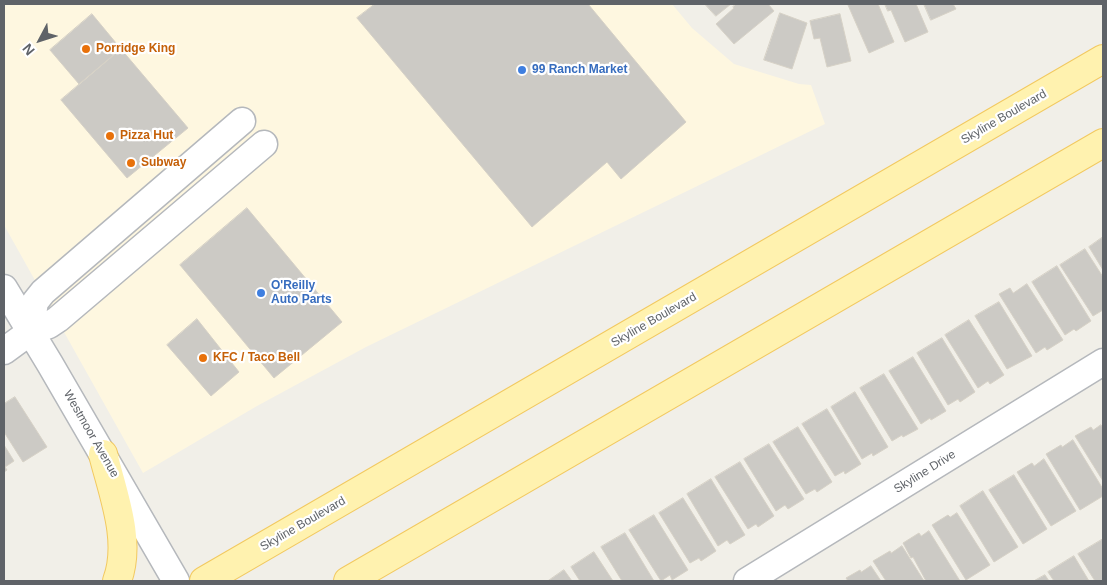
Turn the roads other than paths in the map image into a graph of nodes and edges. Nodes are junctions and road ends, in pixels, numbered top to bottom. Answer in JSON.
{"nodes":[{"id":1,"x":1103,"y":59,"type":"edge"},
{"id":2,"x":242,"y":121,"type":"dead end"},
{"id":3,"x":1103,"y":143,"type":"edge"},
{"id":4,"x":264,"y":144,"type":"dead end"},
{"id":5,"x":4,"y":288,"type":"edge"},
{"id":6,"x":30,"y":332,"type":"junction"},
{"id":7,"x":4,"y":351,"type":"edge"},
{"id":8,"x":1103,"y":362,"type":"edge"},
{"id":9,"x":103,"y":454,"type":"junction"},
{"id":10,"x":117,"y":581,"type":"edge"},
{"id":11,"x":176,"y":581,"type":"edge"},
{"id":12,"x":204,"y":581,"type":"edge"},
{"id":13,"x":348,"y":581,"type":"edge"},
{"id":14,"x":748,"y":581,"type":"edge"}],
"edges":[{"from":1,"to":12,"type":"main road","name":"Skyline Boulevard"},
{"from":2,"to":6,"type":"street"},
{"from":3,"to":13,"type":"main road"},
{"from":4,"to":6,"type":"street"},
{"from":5,"to":6,"type":"street","name":"Westmoor Avenue"},
{"from":6,"to":7,"type":"street"},
{"from":6,"to":9,"type":"street","name":"Westmoor Avenue"},
{"from":8,"to":14,"type":"street","name":"Skyline Drive"},
{"from":9,"to":10,"type":"main road"},
{"from":9,"to":11,"type":"street","name":"Westmoor Avenue"}]}
